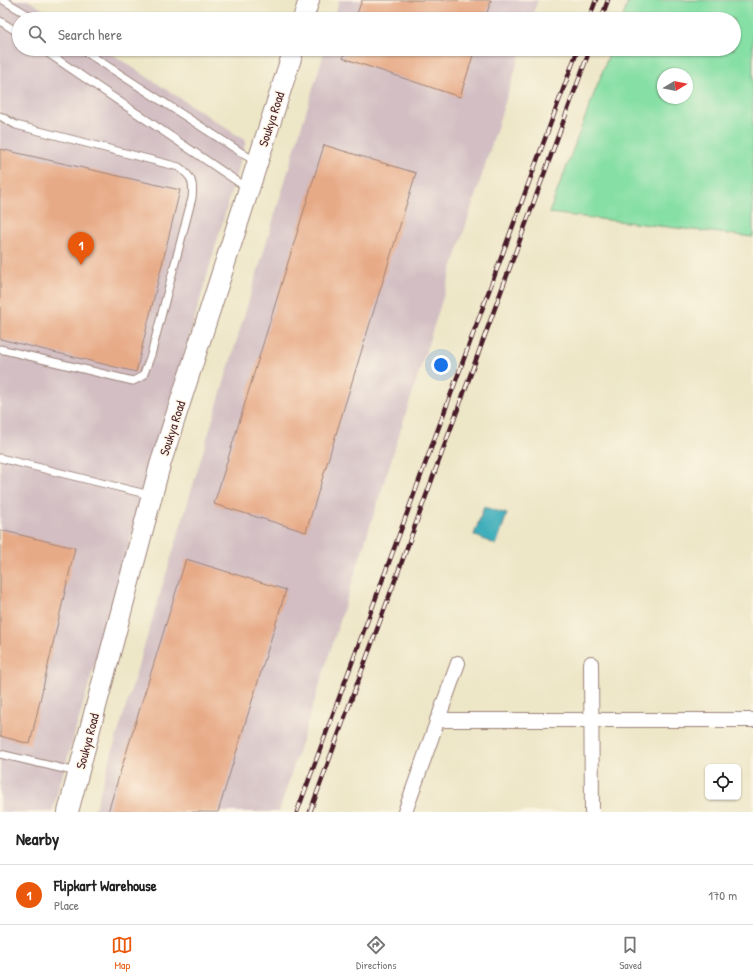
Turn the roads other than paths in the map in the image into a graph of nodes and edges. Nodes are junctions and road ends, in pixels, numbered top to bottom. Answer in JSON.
{"nodes":[{"id":1,"x":3,"y":0,"type":"edge"},
{"id":2,"x":309,"y":0,"type":"edge"},
{"id":3,"x":23,"y":12,"type":"edge"},
{"id":4,"x":305,"y":12,"type":"edge"},
{"id":5,"x":1,"y":24,"type":"edge"},
{"id":6,"x":12,"y":30,"type":"edge"},
{"id":7,"x":52,"y":56,"type":"edge"},
{"id":8,"x":92,"y":56,"type":"edge"},
{"id":9,"x":292,"y":56,"type":"edge"},
{"id":10,"x":0,"y":116,"type":"edge"},
{"id":11,"x":257,"y":163,"type":"junction"},
{"id":12,"x":249,"y":189,"type":"junction"},
{"id":13,"x":0,"y":350,"type":"edge"},
{"id":14,"x":0,"y":458,"type":"edge"},
{"id":15,"x":152,"y":496,"type":"junction"},
{"id":16,"x":458,"y":663,"type":"dead end"},
{"id":17,"x":591,"y":663,"type":"dead end"},
{"id":18,"x":437,"y":720,"type":"junction"},
{"id":19,"x":591,"y":720,"type":"junction"},
{"id":20,"x":753,"y":720,"type":"edge"},
{"id":21,"x":0,"y":754,"type":"edge"},
{"id":22,"x":79,"y":772,"type":"junction"},
{"id":23,"x":68,"y":812,"type":"edge"},
{"id":24,"x":405,"y":812,"type":"edge"},
{"id":25,"x":592,"y":812,"type":"edge"}],
"edges":[{"from":1,"to":3,"type":"lane"},
{"from":2,"to":4,"type":"main road"},
{"from":5,"to":6,"type":"lane"},
{"from":7,"to":12,"type":"lane"},
{"from":8,"to":11,"type":"lane"},
{"from":9,"to":11,"type":"main road","name":"Soukya Road"},
{"from":10,"to":13,"type":"lane"},
{"from":11,"to":12,"type":"main road","name":"Soukya Road"},
{"from":12,"to":15,"type":"main road","name":"Soukya Road"},
{"from":14,"to":15,"type":"lane"},
{"from":15,"to":22,"type":"main road","name":"Soukya Road"},
{"from":16,"to":18,"type":"street"},
{"from":17,"to":19,"type":"street"},
{"from":18,"to":19,"type":"street"},
{"from":18,"to":24,"type":"street"},
{"from":19,"to":20,"type":"street"},
{"from":19,"to":25,"type":"street"},
{"from":21,"to":22,"type":"lane"},
{"from":22,"to":23,"type":"main road","name":"Soukya Road"}]}
